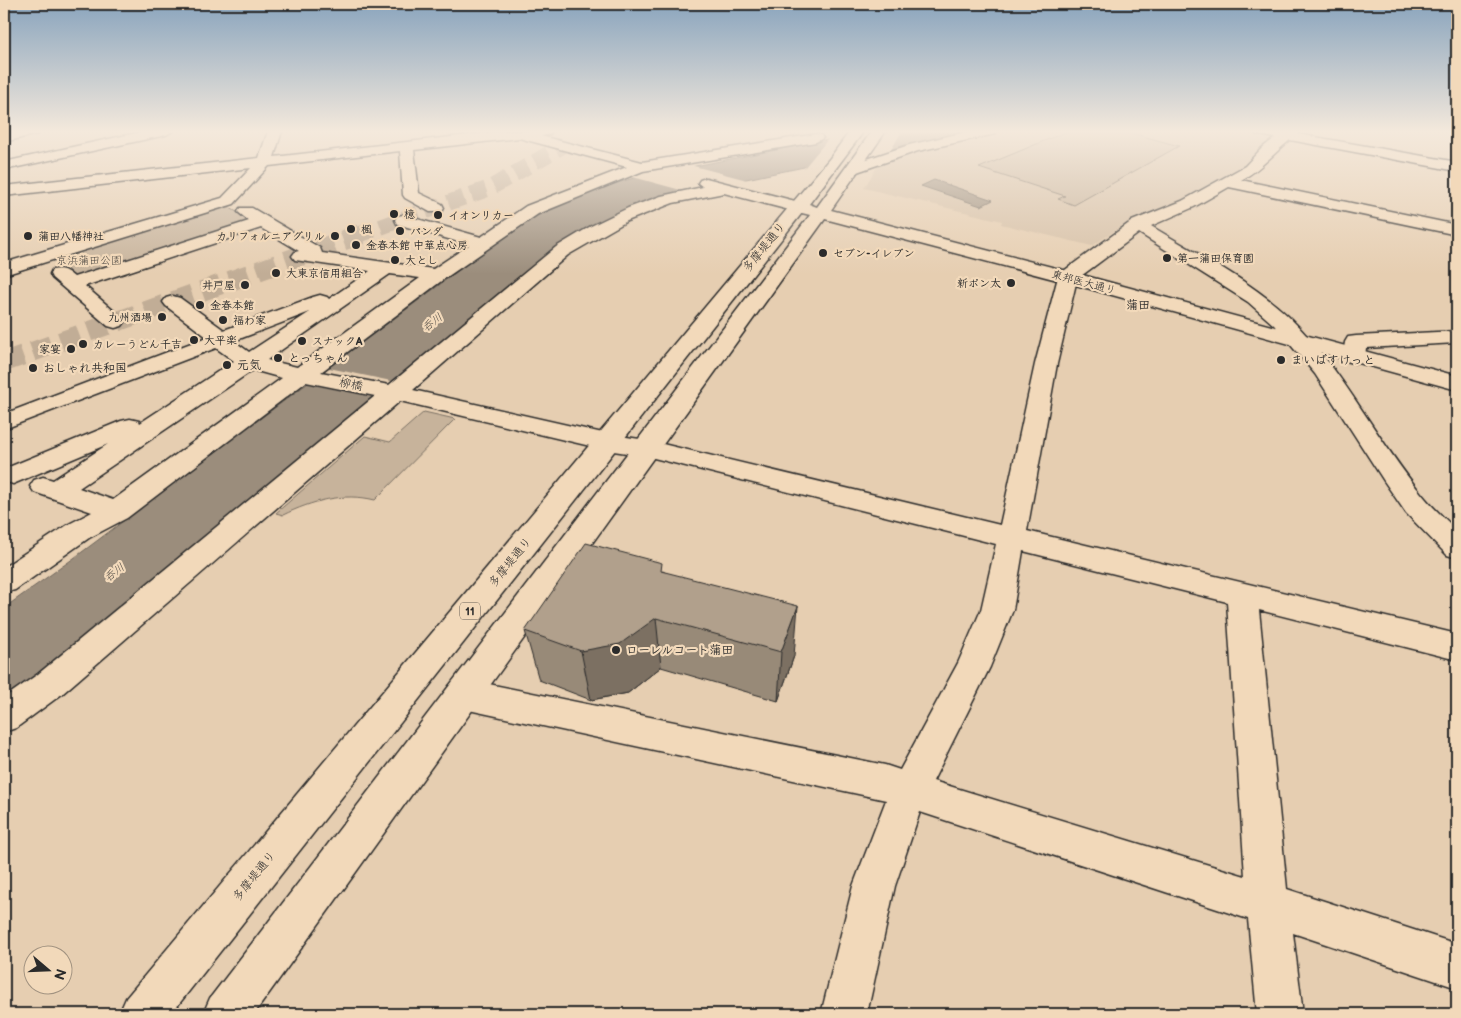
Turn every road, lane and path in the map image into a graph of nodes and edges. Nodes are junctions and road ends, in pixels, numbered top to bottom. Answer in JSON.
{"nodes":[{"id":1,"x":116,"y":179,"type":"edge"},
{"id":2,"x":249,"y":179,"type":"edge"},
{"id":3,"x":410,"y":179,"type":"edge"},
{"id":4,"x":610,"y":179,"type":"edge"},
{"id":5,"x":687,"y":179,"type":"edge"},
{"id":6,"x":825,"y":179,"type":"edge"},
{"id":7,"x":841,"y":179,"type":"edge"},
{"id":8,"x":1232,"y":179,"type":"edge"},
{"id":9,"x":1226,"y":182,"type":"junction"},
{"id":10,"x":721,"y":187,"type":"junction"},
{"id":11,"x":4,"y":191,"type":"edge"},
{"id":12,"x":228,"y":201,"type":"junction"},
{"id":13,"x":436,"y":208,"type":"dead end"},
{"id":14,"x":808,"y":210,"type":"junction"},
{"id":15,"x":403,"y":220,"type":"dead end"},
{"id":16,"x":262,"y":222,"type":"junction"},
{"id":17,"x":1138,"y":225,"type":"junction"},
{"id":18,"x":1457,"y":230,"type":"edge"},
{"id":19,"x":482,"y":243,"type":"junction"},
{"id":20,"x":38,"y":258,"type":"junction"},
{"id":21,"x":4,"y":269,"type":"edge"},
{"id":22,"x":437,"y":275,"type":"junction"},
{"id":23,"x":376,"y":276,"type":"junction"},
{"id":24,"x":1068,"y":277,"type":"junction"},
{"id":25,"x":71,"y":284,"type":"junction"},
{"id":26,"x":173,"y":302,"type":"dead end"},
{"id":27,"x":115,"y":322,"type":"dead end"},
{"id":28,"x":1457,"y":336,"type":"edge"},
{"id":29,"x":219,"y":340,"type":"junction"},
{"id":30,"x":1296,"y":340,"type":"junction"},
{"id":31,"x":1354,"y":356,"type":"junction"},
{"id":32,"x":250,"y":362,"type":"junction"},
{"id":33,"x":307,"y":376,"type":"junction"},
{"id":34,"x":1457,"y":384,"type":"edge"},
{"id":35,"x":392,"y":392,"type":"junction"},
{"id":36,"x":187,"y":403,"type":"junction"},
{"id":37,"x":4,"y":422,"type":"edge"},
{"id":38,"x":607,"y":442,"type":"junction"},
{"id":39,"x":646,"y":448,"type":"junction"},
{"id":40,"x":9,"y":469,"type":"edge"},
{"id":41,"x":56,"y":491,"type":"junction"},
{"id":42,"x":117,"y":511,"type":"junction"},
{"id":43,"x":1013,"y":539,"type":"junction"},
{"id":44,"x":1457,"y":548,"type":"edge"},
{"id":45,"x":4,"y":582,"type":"edge"},
{"id":46,"x":1242,"y":594,"type":"junction"},
{"id":47,"x":1457,"y":647,"type":"edge"},
{"id":48,"x":464,"y":694,"type":"junction"},
{"id":49,"x":4,"y":717,"type":"edge"},
{"id":50,"x":908,"y":791,"type":"junction"},
{"id":51,"x":1268,"y":905,"type":"junction"},
{"id":52,"x":1457,"y":966,"type":"edge"},
{"id":53,"x":142,"y":1014,"type":"edge"},
{"id":54,"x":226,"y":1014,"type":"edge"},
{"id":55,"x":844,"y":1014,"type":"edge"},
{"id":56,"x":1280,"y":1014,"type":"edge"}],
"edges":[{"from":1,"to":11,"type":"street"},
{"from":2,"to":12,"type":"street"},
{"from":3,"to":13,"type":"street"},
{"from":4,"to":19,"type":"street"},
{"from":5,"to":10,"type":"street","name":"東邦医大通り"},
{"from":6,"to":14,"type":"street","name":"多摩堤通り","number":"11"},
{"from":7,"to":14,"type":"street","name":"多摩堤通り","number":"11"},
{"from":8,"to":9,"type":"street"},
{"from":9,"to":17,"type":"street"},
{"from":9,"to":18,"type":"street"},
{"from":10,"to":14,"type":"street","name":"東邦医大通り"},
{"from":10,"to":35,"type":"street"},
{"from":12,"to":16,"type":"street"},
{"from":12,"to":20,"type":"street"},
{"from":14,"to":24,"type":"street","name":"東邦医大通り"},
{"from":14,"to":38,"type":"street","name":"多摩堤通り","number":"11"},
{"from":14,"to":39,"type":"street","name":"多摩堤通り","number":"11"},
{"from":15,"to":19,"type":"street"},
{"from":16,"to":23,"type":"street"},
{"from":16,"to":25,"type":"street"},
{"from":17,"to":24,"type":"street"},
{"from":17,"to":30,"type":"street"},
{"from":19,"to":22,"type":"street"},
{"from":20,"to":21,"type":"street"},
{"from":20,"to":25,"type":"street"},
{"from":22,"to":23,"type":"street"},
{"from":22,"to":33,"type":"street"},
{"from":23,"to":29,"type":"street"},
{"from":23,"to":32,"type":"street"},
{"from":24,"to":30,"type":"street","name":"東邦医大通り"},
{"from":24,"to":43,"type":"street"},
{"from":25,"to":27,"type":"street"},
{"from":26,"to":29,"type":"street","name":"柳橋"},
{"from":28,"to":31,"type":"street"},
{"from":29,"to":32,"type":"street","name":"柳橋"},
{"from":29,"to":37,"type":"street"},
{"from":30,"to":31,"type":"street","name":"東邦医大通り"},
{"from":30,"to":44,"type":"street"},
{"from":31,"to":34,"type":"street","name":"東邦医大通り"},
{"from":32,"to":33,"type":"street","name":"柳橋"},
{"from":32,"to":36,"type":"street"},
{"from":33,"to":35,"type":"street","name":"柳橋"},
{"from":33,"to":42,"type":"street"},
{"from":35,"to":38,"type":"street","name":"柳橋"},
{"from":35,"to":49,"type":"street"},
{"from":36,"to":40,"type":"street"},
{"from":36,"to":41,"type":"street"},
{"from":38,"to":39,"type":"street","name":"柳橋"},
{"from":38,"to":53,"type":"street","name":"多摩堤通り","number":"11"},
{"from":39,"to":43,"type":"street","name":"柳橋"},
{"from":39,"to":48,"type":"street","name":"多摩堤通り","number":"11"},
{"from":40,"to":41,"type":"street"},
{"from":41,"to":42,"type":"street"},
{"from":42,"to":45,"type":"street"},
{"from":43,"to":46,"type":"street","name":"柳橋"},
{"from":43,"to":50,"type":"street"},
{"from":46,"to":47,"type":"street","name":"柳橋"},
{"from":46,"to":51,"type":"street"},
{"from":48,"to":50,"type":"street"},
{"from":48,"to":54,"type":"street","name":"多摩堤通り","number":"11"},
{"from":50,"to":51,"type":"street"},
{"from":50,"to":55,"type":"street"},
{"from":51,"to":52,"type":"street"},
{"from":51,"to":56,"type":"street"}]}
